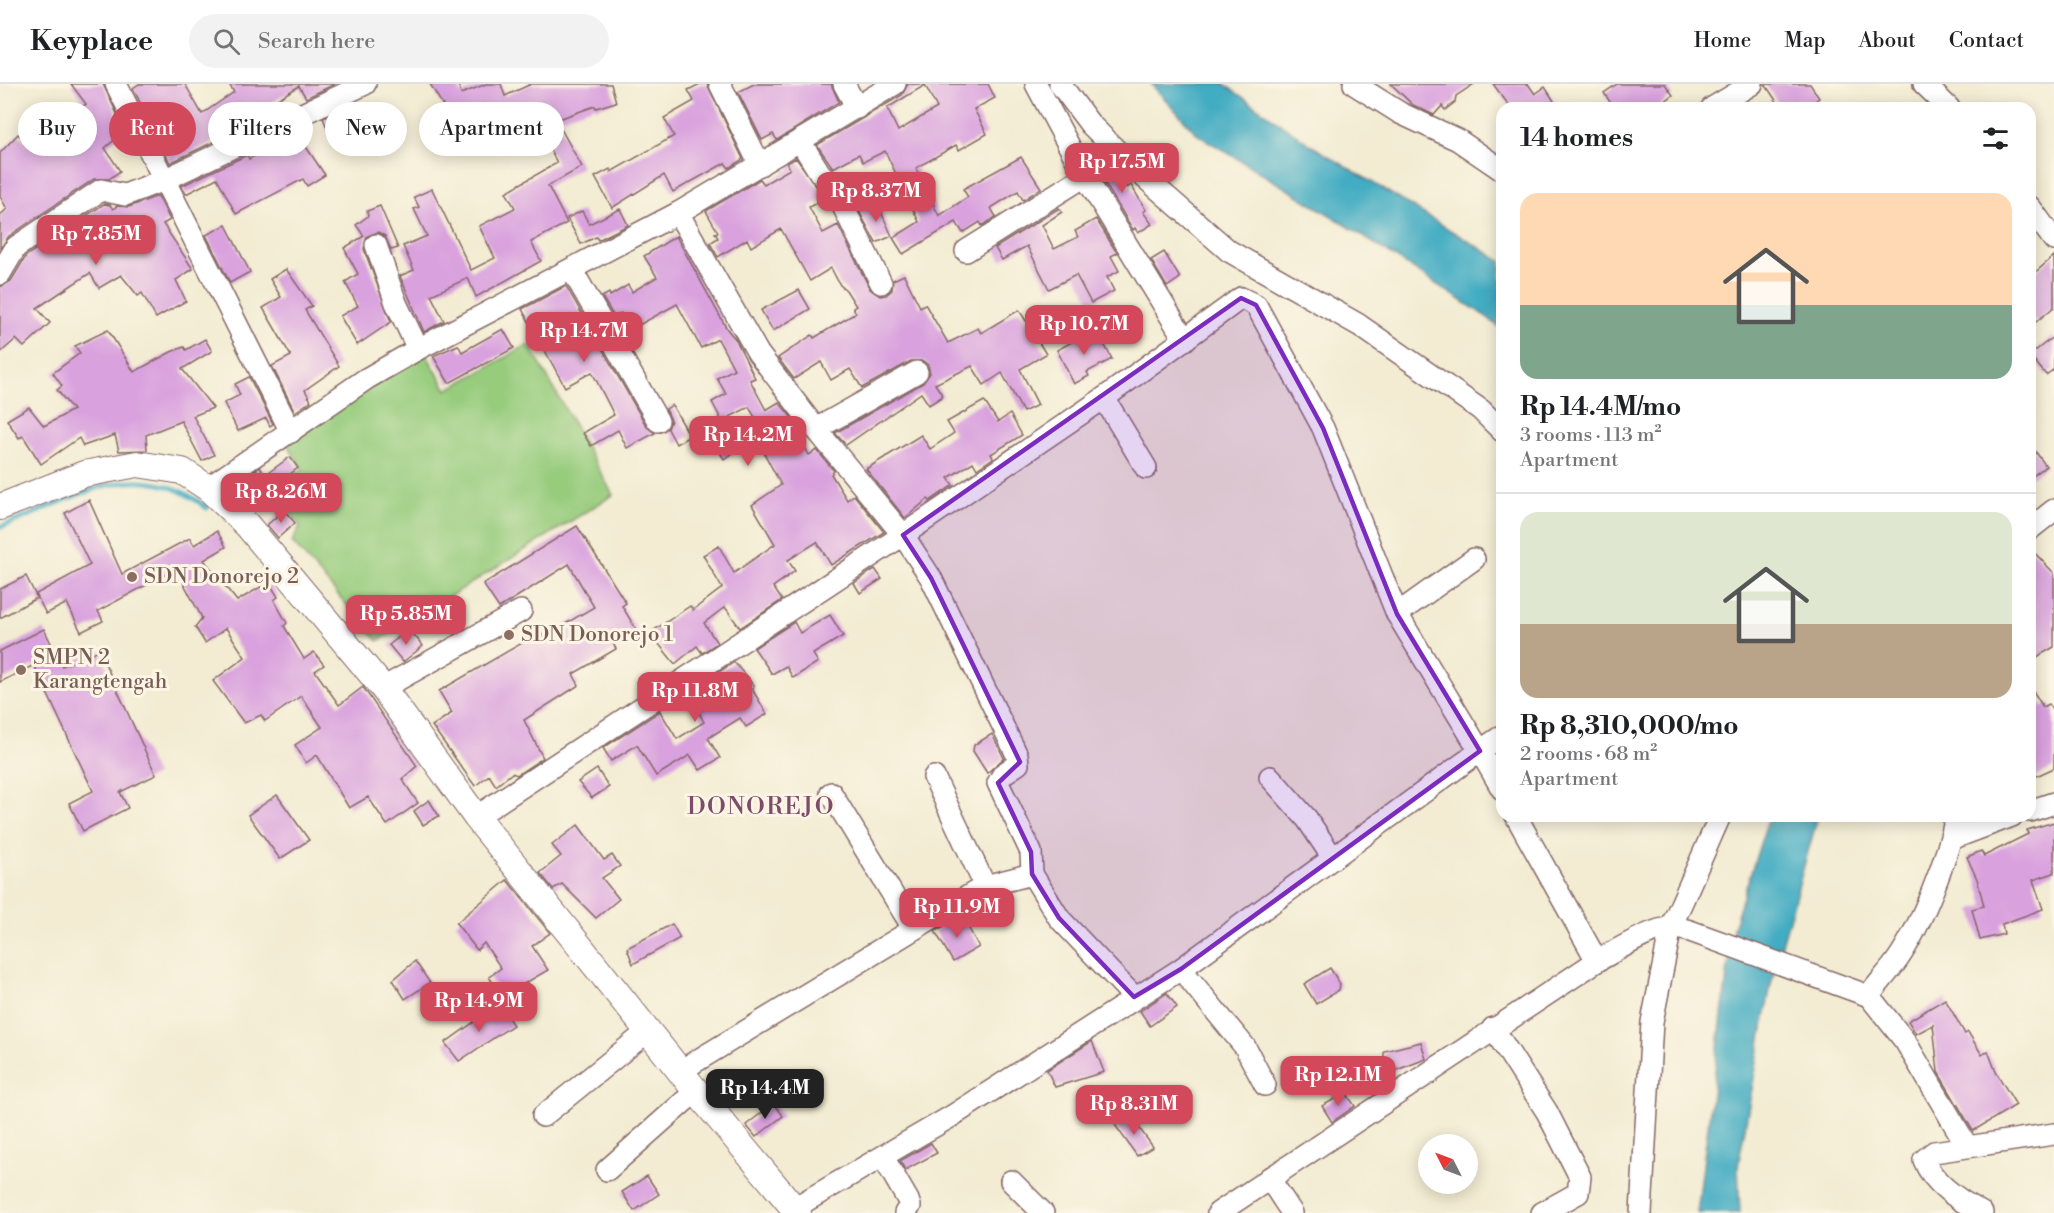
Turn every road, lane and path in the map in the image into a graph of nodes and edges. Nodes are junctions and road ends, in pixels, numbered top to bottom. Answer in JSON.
{"nodes":[{"id":1,"x":116,"y":84,"type":"edge"},
{"id":2,"x":365,"y":84,"type":"edge"},
{"id":3,"x":720,"y":84,"type":"edge"},
{"id":4,"x":844,"y":84,"type":"edge"},
{"id":5,"x":895,"y":84,"type":"edge"},
{"id":6,"x":1036,"y":84,"type":"edge"},
{"id":7,"x":1060,"y":84,"type":"edge"},
{"id":8,"x":1354,"y":84,"type":"edge"},
{"id":9,"x":1752,"y":84,"type":"edge"},
{"id":10,"x":1924,"y":84,"type":"edge"},
{"id":11,"x":1722,"y":102,"type":"edge"},
{"id":12,"x":1943,"y":102,"type":"edge"},
{"id":13,"x":857,"y":108,"type":"junction"},
{"id":14,"x":800,"y":141,"type":"junction"},
{"id":15,"x":760,"y":165,"type":"junction"},
{"id":16,"x":1496,"y":166,"type":"edge"},
{"id":17,"x":1084,"y":176,"type":"junction"},
{"id":18,"x":166,"y":179,"type":"junction"},
{"id":19,"x":678,"y":213,"type":"junction"},
{"id":20,"x":2036,"y":215,"type":"edge"},
{"id":21,"x":2054,"y":240,"type":"edge"},
{"id":22,"x":376,"y":245,"type":"dead end"},
{"id":23,"x":966,"y":251,"type":"dead end"},
{"id":24,"x":572,"y":270,"type":"junction"},
{"id":25,"x":0,"y":274,"type":"edge"},
{"id":26,"x":880,"y":282,"type":"dead end"},
{"id":27,"x":1185,"y":340,"type":"junction"},
{"id":28,"x":418,"y":349,"type":"junction"},
{"id":29,"x":917,"y":372,"type":"dead end"},
{"id":30,"x":1104,"y":398,"type":"junction"},
{"id":31,"x":658,"y":421,"type":"dead end"},
{"id":32,"x":1496,"y":425,"type":"edge"},
{"id":33,"x":816,"y":429,"type":"junction"},
{"id":34,"x":291,"y":432,"type":"junction"},
{"id":35,"x":1146,"y":468,"type":"dead end"},
{"id":36,"x":208,"y":488,"type":"junction"},
{"id":37,"x":0,"y":507,"type":"edge"},
{"id":38,"x":2054,"y":510,"type":"edge"},
{"id":39,"x":2036,"y":524,"type":"edge"},
{"id":40,"x":903,"y":535,"type":"junction"},
{"id":41,"x":1474,"y":559,"type":"dead end"},
{"id":42,"x":521,"y":611,"type":"dead end"},
{"id":43,"x":1397,"y":614,"type":"junction"},
{"id":44,"x":383,"y":688,"type":"junction"},
{"id":45,"x":1496,"y":740,"type":"edge"},
{"id":46,"x":1480,"y":751,"type":"junction"},
{"id":47,"x":934,"y":777,"type":"dead end"},
{"id":48,"x":1270,"y":777,"type":"dead end"},
{"id":49,"x":1496,"y":779,"type":"edge"},
{"id":50,"x":831,"y":794,"type":"dead end"},
{"id":51,"x":2054,"y":803,"type":"edge"},
{"id":52,"x":2036,"y":808,"type":"edge"},
{"id":53,"x":476,"y":817,"type":"junction"},
{"id":54,"x":1519,"y":822,"type":"edge"},
{"id":55,"x":1718,"y":822,"type":"edge"},
{"id":56,"x":1955,"y":822,"type":"edge"},
{"id":57,"x":1996,"y":822,"type":"edge"},
{"id":58,"x":1951,"y":839,"type":"junction"},
{"id":59,"x":1333,"y":858,"type":"junction"},
{"id":60,"x":1032,"y":874,"type":"junction"},
{"id":61,"x":985,"y":886,"type":"junction"},
{"id":62,"x":913,"y":928,"type":"junction"},
{"id":63,"x":1681,"y":929,"type":"junction"},
{"id":64,"x":1597,"y":961,"type":"junction"},
{"id":65,"x":1181,"y":969,"type":"junction"},
{"id":66,"x":1869,"y":996,"type":"junction"},
{"id":67,"x":1134,"y":997,"type":"junction"},
{"id":68,"x":1493,"y":1028,"type":"junction"},
{"id":69,"x":648,"y":1031,"type":"junction"},
{"id":70,"x":688,"y":1081,"type":"junction"},
{"id":71,"x":1265,"y":1085,"type":"dead end"},
{"id":72,"x":543,"y":1116,"type":"dead end"},
{"id":73,"x":2054,"y":1134,"type":"edge"},
{"id":74,"x":1967,"y":1146,"type":"junction"},
{"id":75,"x":883,"y":1157,"type":"junction"},
{"id":76,"x":607,"y":1170,"type":"dead end"},
{"id":77,"x":1269,"y":1178,"type":"junction"},
{"id":78,"x":1011,"y":1181,"type":"dead end"},
{"id":79,"x":796,"y":1210,"type":"edge"},
{"id":80,"x":905,"y":1213,"type":"edge"},
{"id":81,"x":1043,"y":1213,"type":"edge"},
{"id":82,"x":1218,"y":1213,"type":"edge"},
{"id":83,"x":1292,"y":1213,"type":"edge"},
{"id":84,"x":1542,"y":1213,"type":"edge"},
{"id":85,"x":1641,"y":1213,"type":"edge"},
{"id":86,"x":1982,"y":1213,"type":"edge"}],
"edges":[{"from":1,"to":18,"type":"street"},
{"from":2,"to":18,"type":"street"},
{"from":3,"to":15,"type":"street"},
{"from":4,"to":13,"type":"street"},
{"from":5,"to":13,"type":"street"},
{"from":6,"to":17,"type":"street"},
{"from":7,"to":32,"type":"street"},
{"from":8,"to":16,"type":"street"},
{"from":9,"to":11,"type":"street"},
{"from":10,"to":12,"type":"street"},
{"from":13,"to":14,"type":"street"},
{"from":14,"to":15,"type":"street"},
{"from":14,"to":26,"type":"street"},
{"from":15,"to":19,"type":"street"},
{"from":17,"to":23,"type":"street"},
{"from":17,"to":27,"type":"street"},
{"from":18,"to":25,"type":"street"},
{"from":18,"to":34,"type":"street"},
{"from":19,"to":24,"type":"street"},
{"from":19,"to":33,"type":"street"},
{"from":20,"to":21,"type":"street"},
{"from":22,"to":28,"type":"street"},
{"from":24,"to":28,"type":"street"},
{"from":24,"to":31,"type":"street"},
{"from":27,"to":30,"type":"street"},
{"from":27,"to":43,"type":"street"},
{"from":28,"to":34,"type":"street"},
{"from":29,"to":33,"type":"street"},
{"from":30,"to":35,"type":"street"},
{"from":30,"to":40,"type":"street"},
{"from":33,"to":40,"type":"street"},
{"from":34,"to":36,"type":"street"},
{"from":36,"to":37,"type":"main road"},
{"from":36,"to":44,"type":"main road"},
{"from":38,"to":39,"type":"street"},
{"from":40,"to":53,"type":"street"},
{"from":40,"to":60,"type":"street"},
{"from":41,"to":43,"type":"street"},
{"from":42,"to":44,"type":"street"},
{"from":43,"to":46,"type":"street"},
{"from":44,"to":53,"type":"main road"},
{"from":45,"to":46,"type":"street"},
{"from":46,"to":49,"type":"street"},
{"from":46,"to":59,"type":"street"},
{"from":47,"to":61,"type":"street"},
{"from":48,"to":59,"type":"street"},
{"from":50,"to":62,"type":"street"},
{"from":51,"to":52,"type":"street"},
{"from":53,"to":69,"type":"main road"},
{"from":54,"to":64,"type":"street"},
{"from":55,"to":63,"type":"street"},
{"from":56,"to":58,"type":"street"},
{"from":57,"to":58,"type":"street"},
{"from":58,"to":66,"type":"street"},
{"from":59,"to":65,"type":"street"},
{"from":60,"to":61,"type":"street"},
{"from":60,"to":67,"type":"street"},
{"from":61,"to":62,"type":"street"},
{"from":62,"to":70,"type":"street"},
{"from":63,"to":64,"type":"street"},
{"from":63,"to":66,"type":"street"},
{"from":63,"to":85,"type":"street"},
{"from":64,"to":68,"type":"street"},
{"from":65,"to":67,"type":"street"},
{"from":65,"to":71,"type":"street"},
{"from":66,"to":74,"type":"street"},
{"from":67,"to":75,"type":"street"},
{"from":68,"to":77,"type":"street"},
{"from":68,"to":84,"type":"street"},
{"from":69,"to":70,"type":"main road"},
{"from":69,"to":72,"type":"street"},
{"from":70,"to":76,"type":"street"},
{"from":70,"to":79,"type":"main road"},
{"from":73,"to":74,"type":"street"},
{"from":74,"to":86,"type":"street"},
{"from":75,"to":79,"type":"street"},
{"from":75,"to":80,"type":"street"},
{"from":77,"to":82,"type":"street"},
{"from":77,"to":83,"type":"street"},
{"from":78,"to":81,"type":"street"}]}
